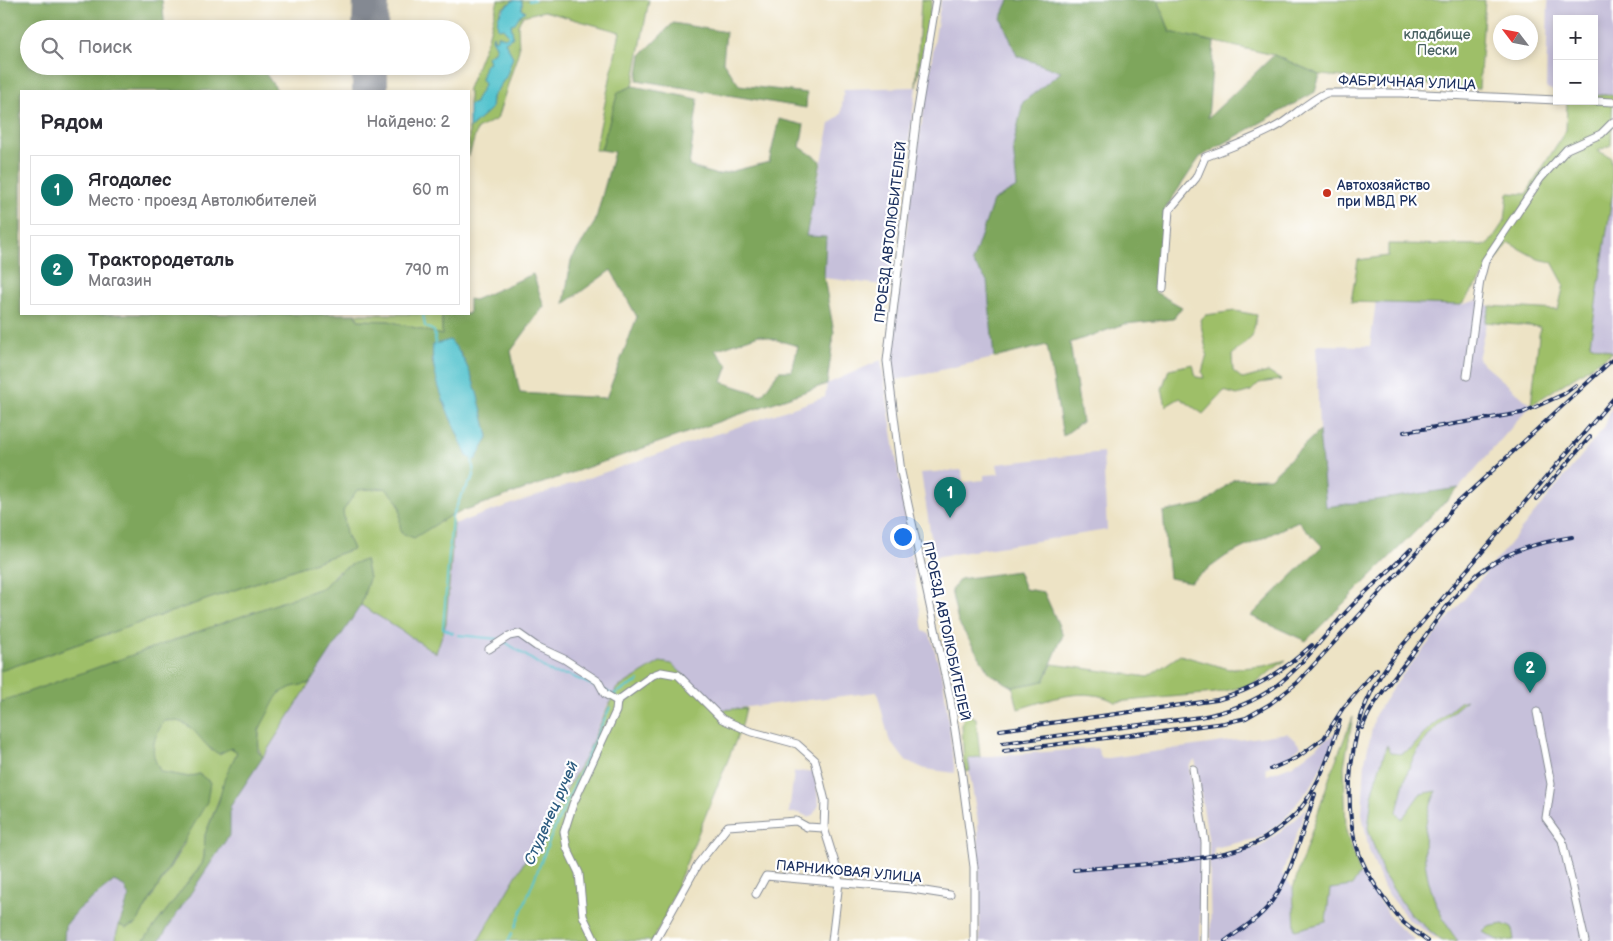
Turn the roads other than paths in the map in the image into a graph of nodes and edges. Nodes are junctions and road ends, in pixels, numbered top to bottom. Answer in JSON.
{"nodes":[{"id":1,"x":936,"y":0,"type":"edge"},
{"id":2,"x":1553,"y":100,"type":"edge"},
{"id":3,"x":1598,"y":101,"type":"edge"},
{"id":4,"x":1613,"y":102,"type":"edge"},
{"id":5,"x":1613,"y":122,"type":"edge"},
{"id":6,"x":1163,"y":288,"type":"dead end"},
{"id":7,"x":1467,"y":376,"type":"dead end"},
{"id":8,"x":489,"y":649,"type":"dead end"},
{"id":9,"x":617,"y":702,"type":"junction"},
{"id":10,"x":1537,"y":712,"type":"dead end"},
{"id":11,"x":1193,"y":769,"type":"dead end"},
{"id":12,"x":824,"y":828,"type":"junction"},
{"id":13,"x":838,"y":882,"type":"junction"},
{"id":14,"x":756,"y":894,"type":"dead end"},
{"id":15,"x":950,"y":895,"type":"dead end"},
{"id":16,"x":595,"y":941,"type":"edge"},
{"id":17,"x":655,"y":941,"type":"edge"},
{"id":18,"x":832,"y":941,"type":"edge"},
{"id":19,"x":974,"y":941,"type":"edge"},
{"id":20,"x":1204,"y":941,"type":"edge"},
{"id":21,"x":1585,"y":941,"type":"edge"}],
"edges":[{"from":1,"to":19,"type":"street","name":"ПРОЕЗД АВТОЛЮБИТЕЛЕЙ"},
{"from":2,"to":6,"type":"street","name":"ФАБРИЧНАЯ УЛИЦА"},
{"from":3,"to":4,"type":"street"},
{"from":5,"to":7,"type":"street"},
{"from":8,"to":9,"type":"street"},
{"from":9,"to":12,"type":"street"},
{"from":9,"to":16,"type":"street"},
{"from":10,"to":21,"type":"street"},
{"from":11,"to":20,"type":"street"},
{"from":12,"to":13,"type":"street"},
{"from":12,"to":17,"type":"street"},
{"from":13,"to":14,"type":"street","name":"ПАРНИКОВАЯ УЛИЦА"},
{"from":13,"to":15,"type":"street","name":"ПАРНИКОВАЯ УЛИЦА"},
{"from":13,"to":18,"type":"street"}]}
